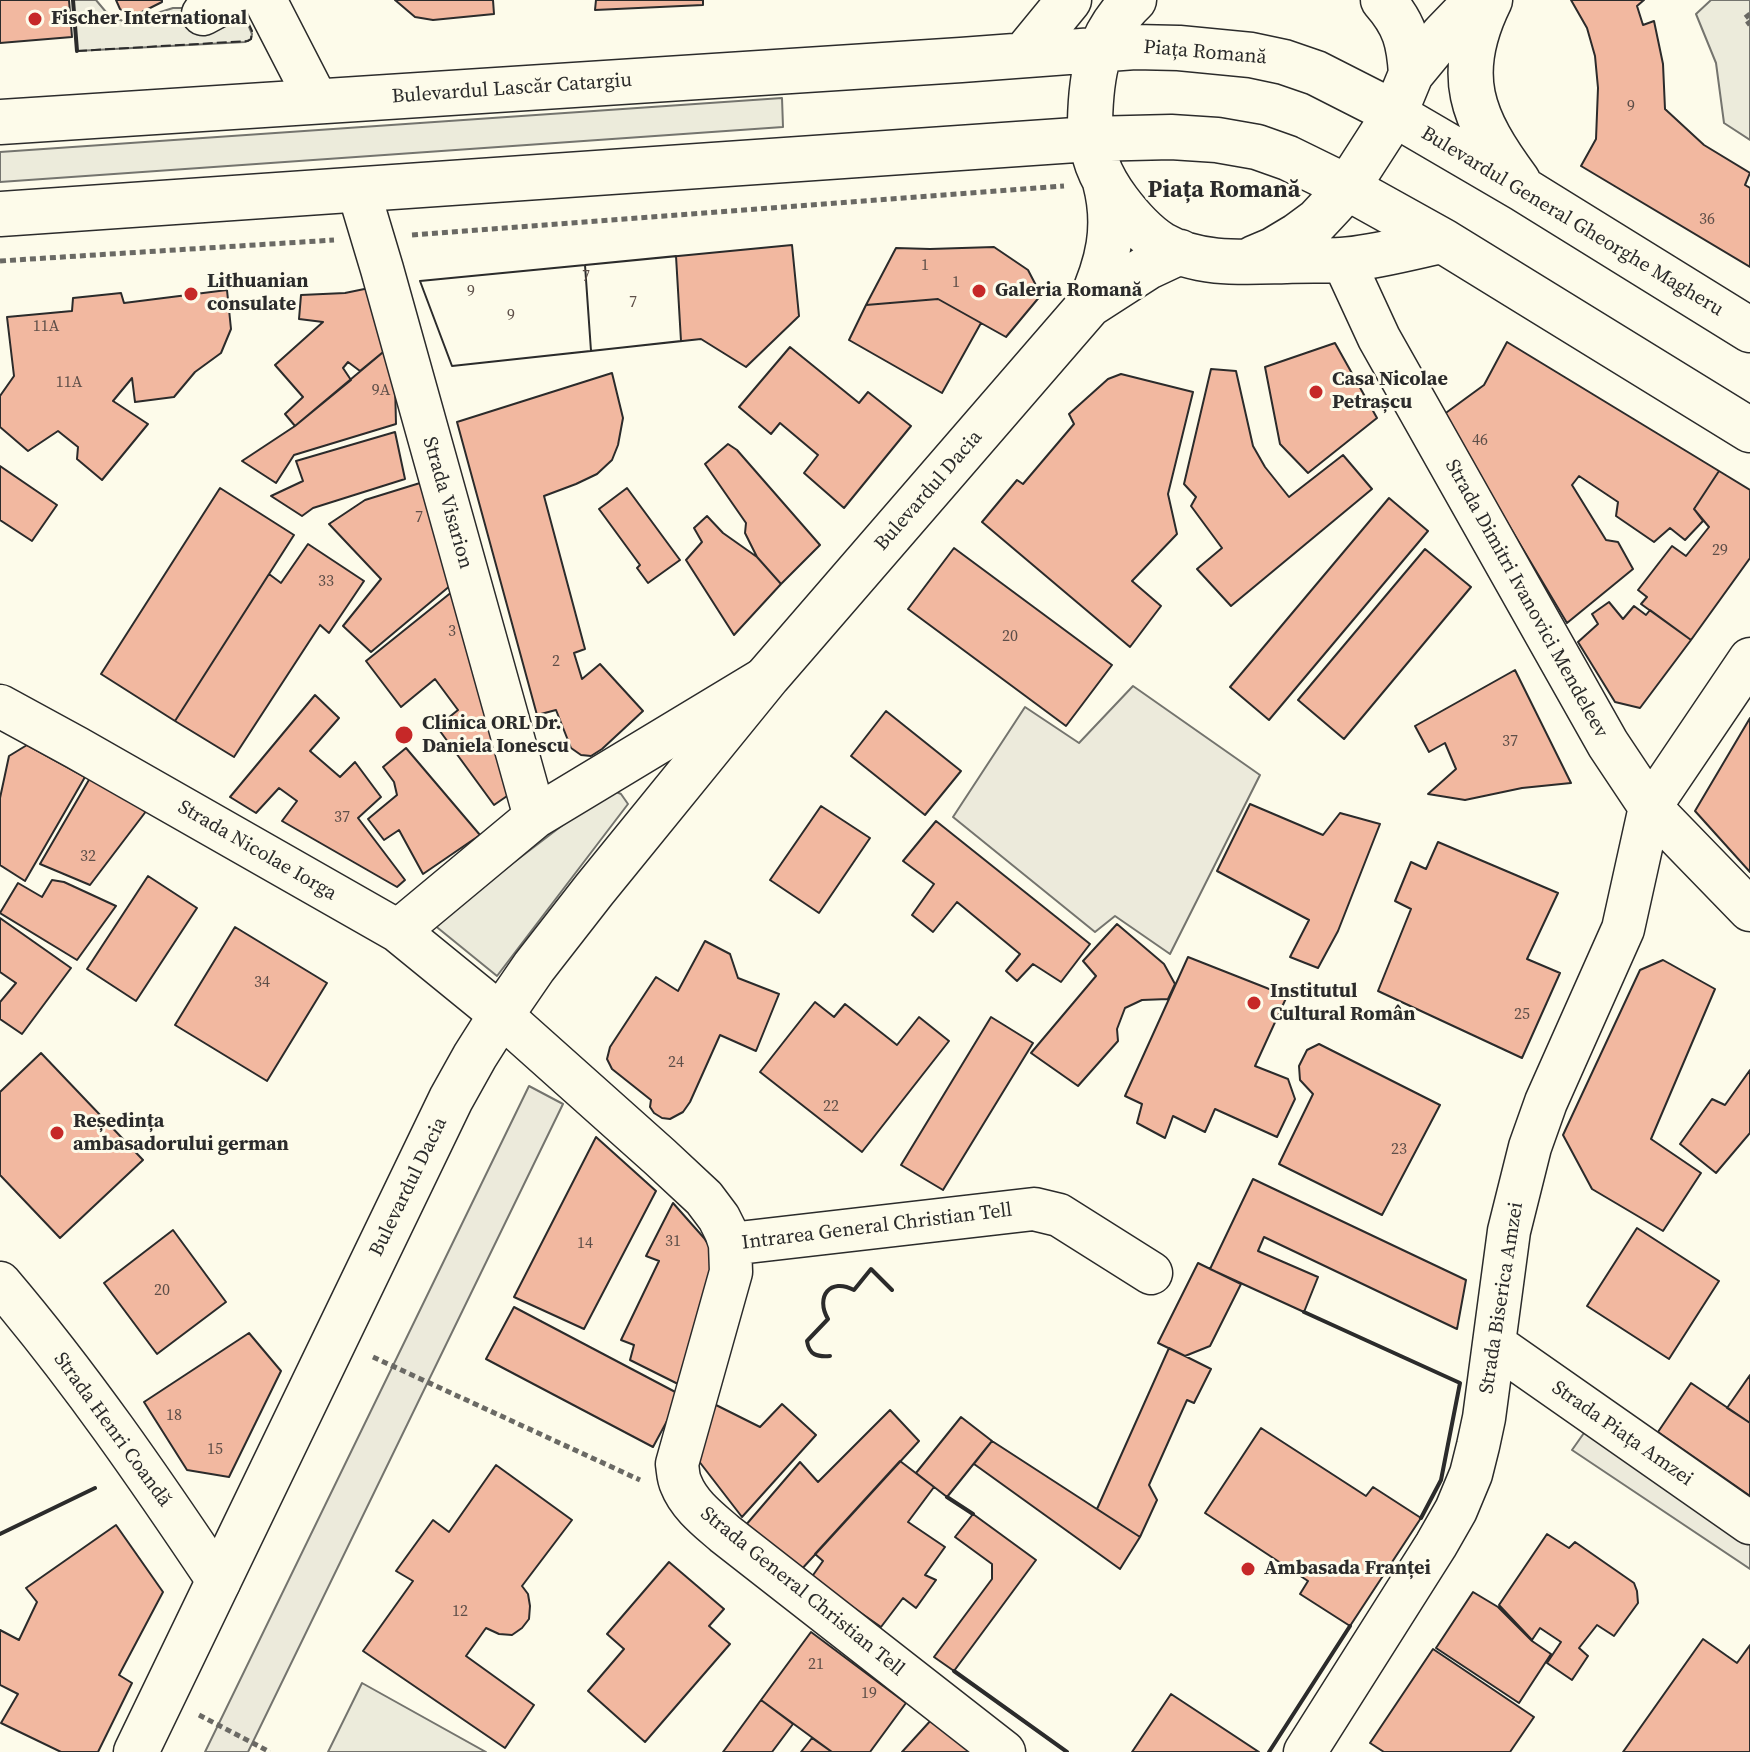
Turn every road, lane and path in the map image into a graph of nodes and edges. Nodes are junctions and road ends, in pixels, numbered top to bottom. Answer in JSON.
{"nodes":[{"id":1,"x":265,"y":0,"type":"edge"},
{"id":2,"x":1069,"y":0,"type":"edge"},
{"id":3,"x":1134,"y":0,"type":"edge"},
{"id":4,"x":1383,"y":0,"type":"edge"},
{"id":5,"x":1477,"y":0,"type":"edge"},
{"id":6,"x":1490,"y":0,"type":"edge"},
{"id":7,"x":1750,"y":14,"type":"edge"},
{"id":8,"x":1750,"y":25,"type":"edge"},
{"id":9,"x":1099,"y":50,"type":"junction"},
{"id":10,"x":1024,"y":55,"type":"junction"},
{"id":11,"x":1411,"y":74,"type":"junction"},
{"id":12,"x":317,"y":101,"type":"junction"},
{"id":13,"x":1394,"y":115,"type":"junction"},
{"id":14,"x":0,"y":122,"type":"edge"},
{"id":15,"x":1090,"y":139,"type":"junction"},
{"id":16,"x":1105,"y":182,"type":"junction"},
{"id":17,"x":1347,"y":188,"type":"junction"},
{"id":18,"x":358,"y":189,"type":"junction"},
{"id":19,"x":1524,"y":190,"type":"junction"},
{"id":20,"x":0,"y":214,"type":"edge"},
{"id":21,"x":373,"y":238,"type":"junction"},
{"id":22,"x":1443,"y":241,"type":"junction"},
{"id":23,"x":1180,"y":252,"type":"junction"},
{"id":24,"x":1343,"y":260,"type":"junction"},
{"id":25,"x":0,"y":261,"type":"edge"},
{"id":26,"x":1244,"y":262,"type":"junction"},
{"id":27,"x":1089,"y":305,"type":"junction"},
{"id":28,"x":1750,"y":330,"type":"edge"},
{"id":29,"x":1750,"y":430,"type":"edge"},
{"id":30,"x":1750,"y":659,"type":"edge"},
{"id":31,"x":768,"y":676,"type":"junction"},
{"id":32,"x":0,"y":706,"type":"edge"},
{"id":33,"x":1650,"y":807,"type":"junction"},
{"id":34,"x":535,"y":817,"type":"junction"},
{"id":35,"x":1750,"y":910,"type":"edge"},
{"id":36,"x":398,"y":931,"type":"junction"},
{"id":37,"x":501,"y":1015,"type":"junction"},
{"id":38,"x":730,"y":1244,"type":"junction"},
{"id":39,"x":1151,"y":1273,"type":"dead end"},
{"id":40,"x":0,"y":1283,"type":"edge"},
{"id":41,"x":335,"y":1340,"type":"junction"},
{"id":42,"x":1494,"y":1344,"type":"junction"},
{"id":43,"x":677,"y":1464,"type":"junction"},
{"id":44,"x":1750,"y":1523,"type":"edge"},
{"id":45,"x":219,"y":1582,"type":"junction"},
{"id":46,"x":162,"y":1697,"type":"junction"},
{"id":47,"x":136,"y":1752,"type":"edge"},
{"id":48,"x":270,"y":1752,"type":"edge"},
{"id":49,"x":1004,"y":1752,"type":"edge"},
{"id":50,"x":1305,"y":1752,"type":"edge"}],
"edges":[{"from":1,"to":12,"type":"street"},
{"from":2,"to":10,"type":"main road"},
{"from":3,"to":9,"type":"main road"},
{"from":4,"to":11,"type":"main road"},
{"from":5,"to":11,"type":"main road"},
{"from":6,"to":19,"type":"main road"},
{"from":7,"to":8,"type":"path"},
{"from":9,"to":10,"type":"main road","name":"Piața Romană"},
{"from":9,"to":13,"type":"main road","name":"Piața Romană"},
{"from":9,"to":15,"type":"main road"},
{"from":10,"to":12,"type":"main road","name":"Bulevardul Lascăr Catargiu"},
{"from":11,"to":13,"type":"main road"},
{"from":12,"to":14,"type":"main road","name":"Bulevardul Lascăr Catargiu"},
{"from":13,"to":17,"type":"main road"},
{"from":13,"to":19,"type":"main road","name":"Bulevardul General Gheorghe Magheru"},
{"from":15,"to":16,"type":"main road"},
{"from":15,"to":17,"type":"main road"},
{"from":15,"to":18,"type":"main road"},
{"from":16,"to":21,"type":"path"},
{"from":16,"to":23,"type":"main road"},
{"from":16,"to":27,"type":"main road","name":"Bulevardul Dacia"},
{"from":17,"to":22,"type":"main road"},
{"from":17,"to":26,"type":"main road"},
{"from":18,"to":20,"type":"main road"},
{"from":18,"to":21,"type":"street","name":"Strada Visarion"},
{"from":19,"to":28,"type":"main road","name":"Bulevardul General Gheorghe Magheru"},
{"from":21,"to":25,"type":"path"},
{"from":21,"to":34,"type":"street","name":"Strada Visarion"},
{"from":22,"to":24,"type":"main road"},
{"from":22,"to":29,"type":"main road"},
{"from":23,"to":26,"type":"main road"},
{"from":23,"to":27,"type":"main road","name":"Bulevardul Dacia"},
{"from":24,"to":26,"type":"main road"},
{"from":24,"to":33,"type":"street","name":"Strada Dimitri Ivanovici Mendeleev"},
{"from":27,"to":31,"type":"main road","name":"Bulevardul Dacia"},
{"from":30,"to":33,"type":"street","name":"Strada Biserica Amzei"},
{"from":31,"to":34,"type":"street","name":"Bulevardul Dacia"},
{"from":31,"to":37,"type":"main road","name":"Bulevardul Dacia"},
{"from":32,"to":36,"type":"street","name":"Strada Nicolae Iorga"},
{"from":33,"to":35,"type":"street","name":"Strada Dimitri Ivanovici Mendeleev"},
{"from":33,"to":42,"type":"street","name":"Strada Biserica Amzei"},
{"from":34,"to":36,"type":"street","name":"Bulevardul Dacia"},
{"from":36,"to":37,"type":"street","name":"Strada Nicolae Iorga"},
{"from":37,"to":38,"type":"street"},
{"from":37,"to":41,"type":"main road","name":"Bulevardul Dacia"},
{"from":38,"to":39,"type":"street","name":"Intrarea General Christian Tell"},
{"from":38,"to":43,"type":"street"},
{"from":40,"to":45,"type":"street","name":"Strada Henri Coandă"},
{"from":41,"to":43,"type":"path"},
{"from":41,"to":45,"type":"main road","name":"Bulevardul Dacia"},
{"from":42,"to":44,"type":"street","name":"Strada Piața Amzei"},
{"from":42,"to":50,"type":"street","name":"Strada Biserica Amzei"},
{"from":43,"to":49,"type":"street","name":"Strada General Christian Tell"},
{"from":45,"to":46,"type":"main road","name":"Bulevardul Dacia"},
{"from":46,"to":47,"type":"main road","name":"Bulevardul Dacia"},
{"from":46,"to":48,"type":"path"}]}
